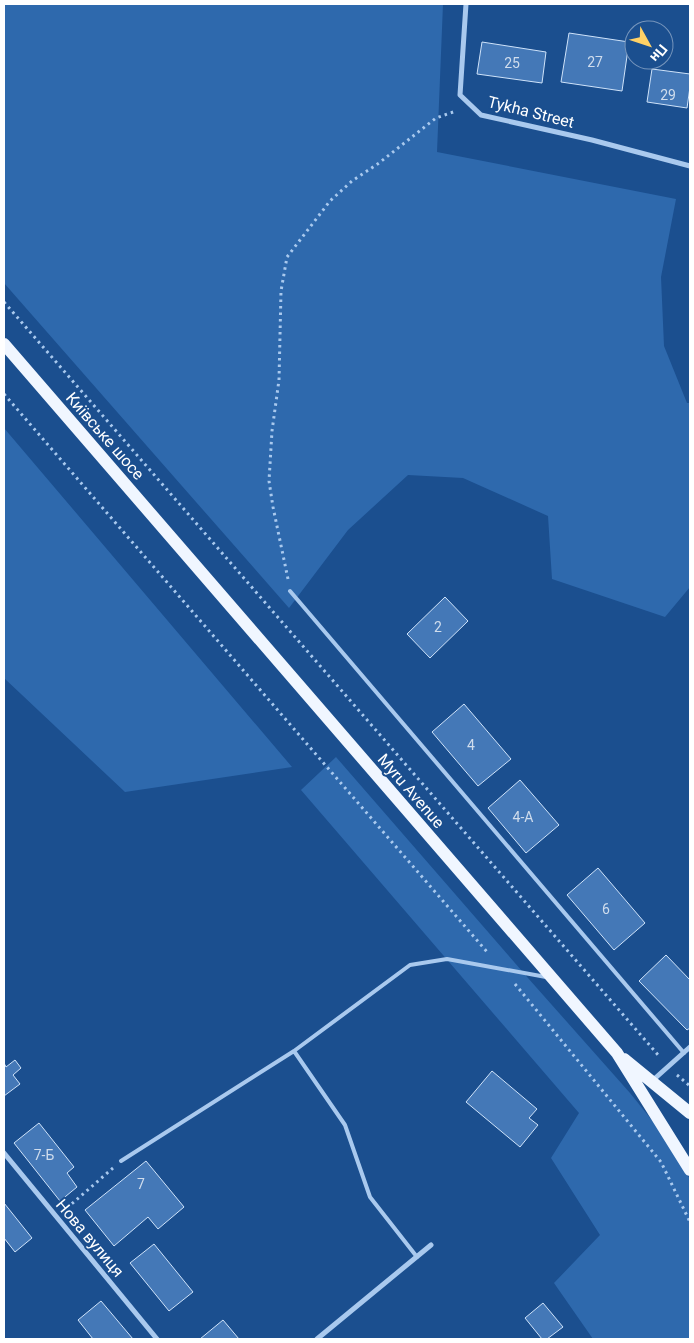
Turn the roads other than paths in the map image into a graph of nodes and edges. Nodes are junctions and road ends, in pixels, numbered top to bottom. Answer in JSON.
{"nodes":[{"id":1,"x":466,"y":4,"type":"edge"},
{"id":2,"x":690,"y":166,"type":"edge"},
{"id":3,"x":4,"y":344,"type":"edge"},
{"id":4,"x":181,"y":549,"type":"joint"},
{"id":5,"x":290,"y":591,"type":"road end"},
{"id":6,"x":551,"y":978,"type":"junction"},
{"id":7,"x":690,"y":1047,"type":"edge"},
{"id":8,"x":294,"y":1051,"type":"junction"},
{"id":9,"x":617,"y":1053,"type":"junction"},
{"id":10,"x":684,"y":1053,"type":"junction"},
{"id":11,"x":652,"y":1081,"type":"junction"},
{"id":12,"x":690,"y":1113,"type":"edge"},
{"id":13,"x":4,"y":1153,"type":"edge"},
{"id":14,"x":121,"y":1161,"type":"road end"},
{"id":15,"x":690,"y":1170,"type":"edge"},
{"id":16,"x":432,"y":1245,"type":"dead end"},
{"id":17,"x":418,"y":1256,"type":"junction"},
{"id":18,"x":157,"y":1339,"type":"edge"},
{"id":19,"x":317,"y":1339,"type":"edge"}],
"edges":[{"from":1,"to":2,"type":"street","name":"Tykha Street"},
{"from":3,"to":4,"type":"main road","name":"Київське шосе"},
{"from":4,"to":6,"type":"main road","name":"Myru Avenue"},
{"from":5,"to":10,"type":"lane"},
{"from":6,"to":8,"type":"lane"},
{"from":6,"to":9,"type":"main road","name":"Myru Avenue"},
{"from":7,"to":10,"type":"street"},
{"from":8,"to":14,"type":"lane"},
{"from":8,"to":17,"type":"lane"},
{"from":9,"to":11,"type":"main road","name":"Myru Avenue"},
{"from":9,"to":15,"type":"main road","name":"Myru Avenue"},
{"from":10,"to":11,"type":"street"},
{"from":11,"to":12,"type":"main road","name":"Myru Avenue"},
{"from":13,"to":18,"type":"street","name":"Нова вулиця"},
{"from":16,"to":17,"type":"street"},
{"from":17,"to":19,"type":"street"}]}
